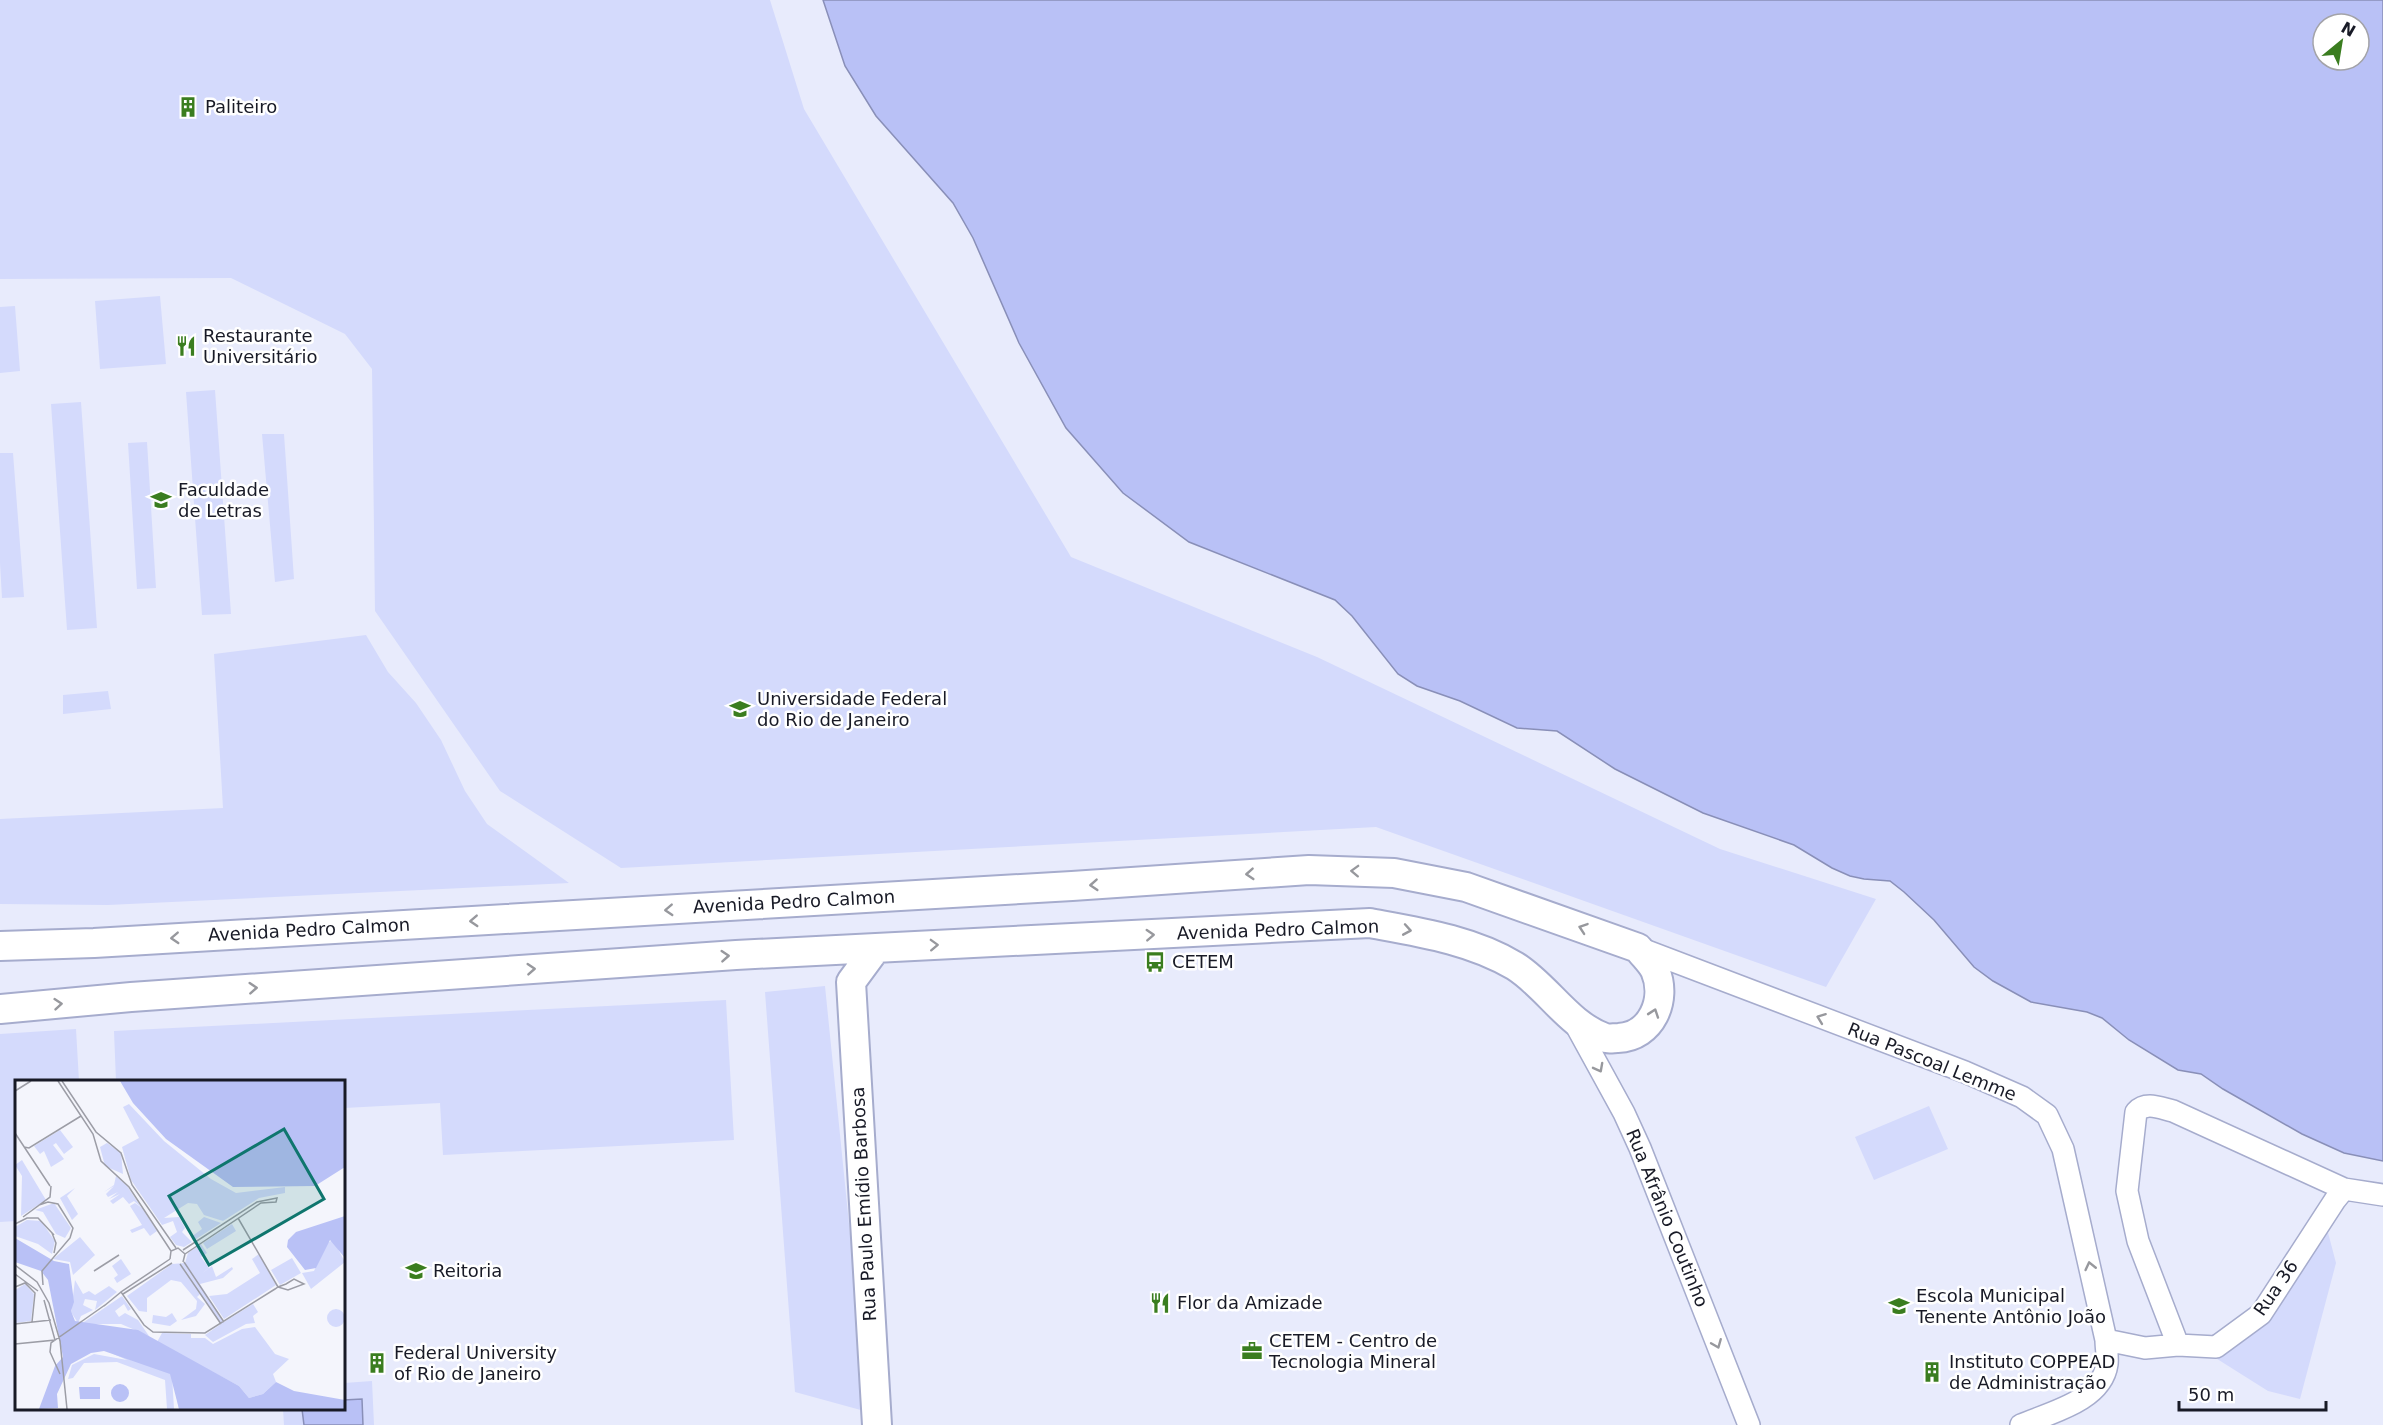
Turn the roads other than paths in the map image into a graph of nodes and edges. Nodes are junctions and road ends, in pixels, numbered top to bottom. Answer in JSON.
{"nodes":[{"id":1,"x":0,"y":946,"type":"edge"},
{"id":2,"x":876,"y":948,"type":"junction"},
{"id":3,"x":1638,"y":948,"type":"junction"},
{"id":4,"x":820,"y":950,"type":"junction"},
{"id":5,"x":851,"y":982,"type":"junction"},
{"id":6,"x":0,"y":1009,"type":"edge"},
{"id":7,"x":1572,"y":1017,"type":"junction"},
{"id":8,"x":2344,"y":1189,"type":"junction"},
{"id":9,"x":2383,"y":1195,"type":"edge"},
{"id":10,"x":2106,"y":1340,"type":"junction"},
{"id":11,"x":2178,"y":1345,"type":"junction"},
{"id":12,"x":877,"y":1425,"type":"edge"},
{"id":13,"x":1749,"y":1425,"type":"edge"},
{"id":14,"x":2021,"y":1425,"type":"edge"}],
"edges":[{"from":3,"to":1,"type":"street","name":"Avenida Pedro Calmon","one_way":true},
{"from":2,"to":4,"type":"street","name":"Avenida Pedro Calmon"},
{"from":2,"to":5,"type":"street"},
{"from":2,"to":7,"type":"street","name":"Avenida Pedro Calmon","one_way":true},
{"from":7,"to":3,"type":"street","name":"Avenida Pedro Calmon","one_way":true},
{"from":10,"to":3,"type":"street","name":"Rua Pascoal Lemme","one_way":true},
{"from":4,"to":5,"type":"street"},
{"from":6,"to":4,"type":"street","name":"Avenida Pedro Calmon","one_way":true},
{"from":5,"to":12,"type":"street","name":"Rua Paulo Emídio Barbosa"},
{"from":7,"to":13,"type":"street","name":"Rua Afrânio Coutinho","one_way":true},
{"from":8,"to":9,"type":"street"},
{"from":8,"to":11,"type":"street","name":"Rua 36"},
{"from":8,"to":11,"type":"street"},
{"from":10,"to":11,"type":"street","name":"Rua 36"},
{"from":10,"to":14,"type":"street","name":"Rua Pascoal Lemme"}]}
